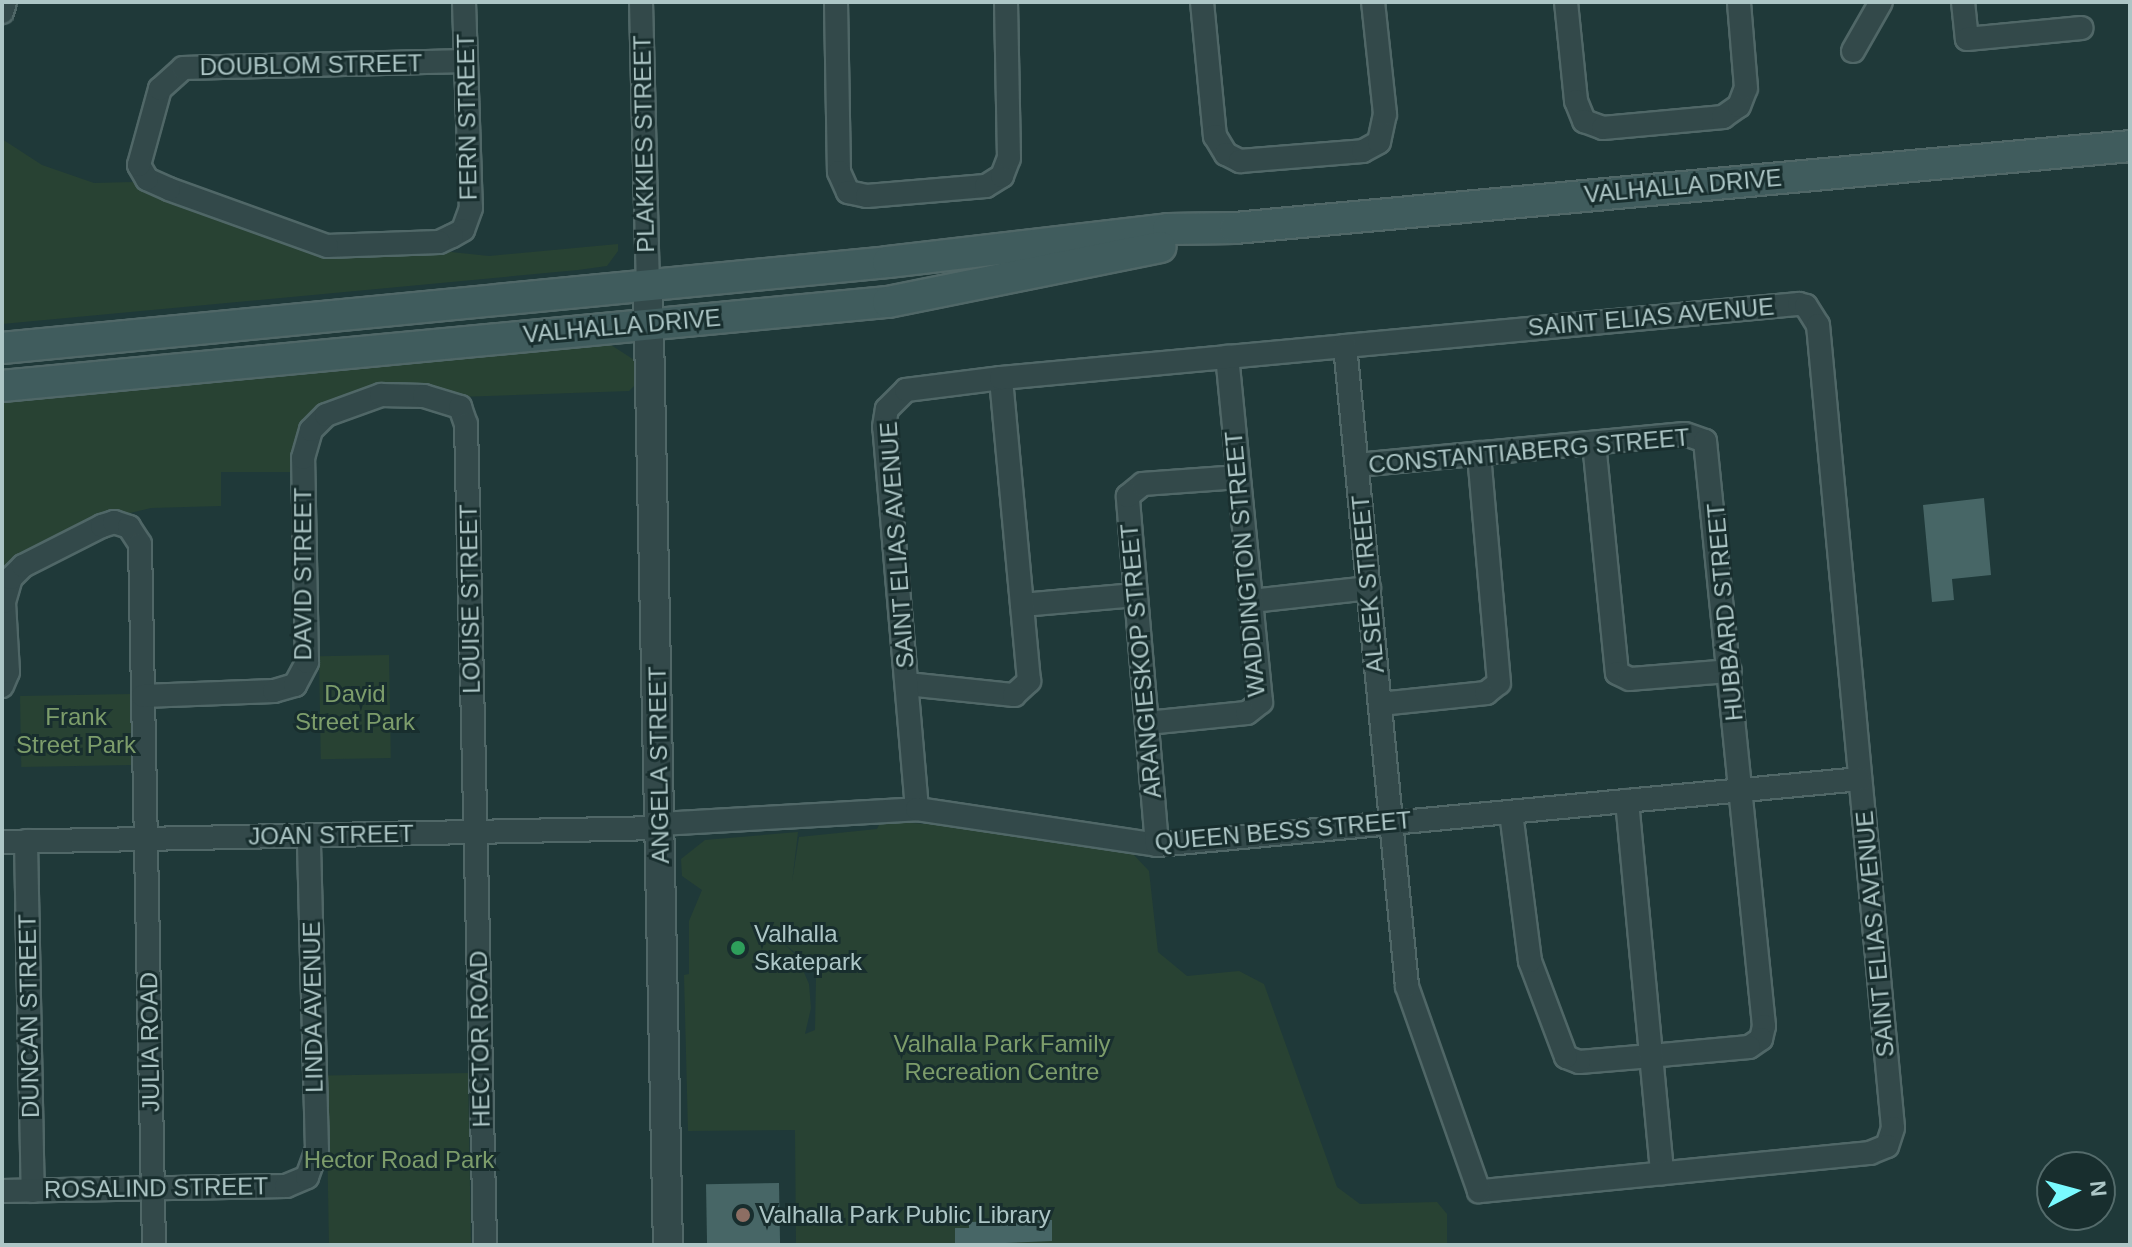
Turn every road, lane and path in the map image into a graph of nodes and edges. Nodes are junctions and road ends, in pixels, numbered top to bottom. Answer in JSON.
{"nodes":[{"id":1,"x":5,"y":2,"type":"edge"},
{"id":2,"x":464,"y":2,"type":"edge"},
{"id":3,"x":641,"y":2,"type":"edge"},
{"id":4,"x":836,"y":2,"type":"edge"},
{"id":5,"x":1006,"y":2,"type":"edge"},
{"id":6,"x":1202,"y":2,"type":"edge"},
{"id":7,"x":1373,"y":2,"type":"edge"},
{"id":8,"x":1566,"y":2,"type":"edge"},
{"id":9,"x":1739,"y":2,"type":"edge"},
{"id":10,"x":1881,"y":2,"type":"edge"},
{"id":11,"x":1963,"y":2,"type":"edge"},
{"id":12,"x":2,"y":12,"type":"edge"},
{"id":13,"x":2081,"y":28,"type":"dead end"},
{"id":14,"x":1853,"y":51,"type":"dead end"},
{"id":15,"x":466,"y":61,"type":"junction"},
{"id":16,"x":2130,"y":146,"type":"edge"},
{"id":17,"x":1235,"y":228,"type":"junction"},
{"id":18,"x":463,"y":230,"type":"joint"},
{"id":19,"x":648,"y":286,"type":"junction"},
{"id":20,"x":650,"y":323,"type":"junction"},
{"id":21,"x":1345,"y":346,"type":"junction"},
{"id":22,"x":2,"y":348,"type":"edge"},
{"id":23,"x":1227,"y":357,"type":"junction"},
{"id":24,"x":1001,"y":378,"type":"junction"},
{"id":25,"x":2,"y":386,"type":"edge"},
{"id":26,"x":424,"y":396,"type":"joint"},
{"id":27,"x":1701,"y":438,"type":"joint"},
{"id":28,"x":1594,"y":443,"type":"junction"},
{"id":29,"x":1479,"y":453,"type":"junction"},
{"id":30,"x":1357,"y":465,"type":"junction"},
{"id":31,"x":1239,"y":477,"type":"junction"},
{"id":32,"x":1369,"y":588,"type":"junction"},
{"id":33,"x":1136,"y":595,"type":"junction"},
{"id":34,"x":1252,"y":601,"type":"junction"},
{"id":35,"x":1022,"y":605,"type":"junction"},
{"id":36,"x":1730,"y":671,"type":"junction"},
{"id":37,"x":907,"y":684,"type":"junction"},
{"id":38,"x":2,"y":686,"type":"edge"},
{"id":39,"x":143,"y":696,"type":"junction"},
{"id":40,"x":1380,"y":704,"type":"junction"},
{"id":41,"x":1147,"y":723,"type":"junction"},
{"id":42,"x":1860,"y":779,"type":"junction"},
{"id":43,"x":1741,"y":790,"type":"junction"},
{"id":44,"x":1627,"y":801,"type":"junction"},
{"id":45,"x":917,"y":809,"type":"junction"},
{"id":46,"x":1511,"y":812,"type":"junction"},
{"id":47,"x":1391,"y":823,"type":"junction"},
{"id":48,"x":660,"y":826,"type":"junction"},
{"id":49,"x":475,"y":832,"type":"junction"},
{"id":50,"x":309,"y":836,"type":"junction"},
{"id":51,"x":146,"y":839,"type":"junction"},
{"id":52,"x":26,"y":841,"type":"junction"},
{"id":53,"x":2,"y":842,"type":"edge"},
{"id":54,"x":1157,"y":845,"type":"junction"},
{"id":55,"x":1651,"y":1056,"type":"junction"},
{"id":56,"x":1662,"y":1173,"type":"junction"},
{"id":57,"x":307,"y":1177,"type":"joint"},
{"id":58,"x":153,"y":1188,"type":"junction"},
{"id":59,"x":2,"y":1191,"type":"edge"},
{"id":60,"x":33,"y":1191,"type":"junction"},
{"id":61,"x":1479,"y":1191,"type":"joint"},
{"id":62,"x":154,"y":1245,"type":"edge"},
{"id":63,"x":485,"y":1245,"type":"edge"},
{"id":64,"x":668,"y":1245,"type":"edge"}],
"edges":[{"from":1,"to":12,"type":"street"},
{"from":2,"to":15,"type":"street","name":"FERN STREET"},
{"from":3,"to":19,"type":"street","name":"PLAKKIES STREET"},
{"from":4,"to":5,"type":"street"},
{"from":6,"to":7,"type":"street"},
{"from":8,"to":9,"type":"street"},
{"from":10,"to":14,"type":"street"},
{"from":11,"to":13,"type":"street"},
{"from":15,"to":18,"type":"street","name":"FERN STREET"},
{"from":15,"to":18,"type":"street","name":"DOUBLOM STREET"},
{"from":16,"to":17,"type":"main road","name":"VALHALLA DRIVE"},
{"from":17,"to":19,"type":"main road","name":"VALHALLA DRIVE"},
{"from":17,"to":20,"type":"main road","name":"VALHALLA DRIVE"},
{"from":19,"to":20,"type":"street","name":"ANGELA STREET"},
{"from":19,"to":22,"type":"main road","name":"VALHALLA DRIVE"},
{"from":20,"to":25,"type":"main road","name":"VALHALLA DRIVE"},
{"from":20,"to":48,"type":"street","name":"ANGELA STREET"},
{"from":21,"to":23,"type":"street","name":"SAINT ELIAS AVENUE"},
{"from":21,"to":30,"type":"street","name":"ALSEK STREET"},
{"from":21,"to":42,"type":"street","name":"SAINT ELIAS AVENUE"},
{"from":23,"to":24,"type":"street","name":"SAINT ELIAS AVENUE"},
{"from":23,"to":31,"type":"street","name":"WADDINGTON STREET"},
{"from":24,"to":35,"type":"street"},
{"from":24,"to":37,"type":"street","name":"SAINT ELIAS AVENUE"},
{"from":26,"to":39,"type":"street","name":"DAVID STREET"},
{"from":26,"to":49,"type":"street","name":"LOUISE STREET"},
{"from":27,"to":28,"type":"street","name":"CONSTANTIABERG STREET"},
{"from":27,"to":36,"type":"street","name":"HUBBARD STREET"},
{"from":28,"to":29,"type":"street","name":"CONSTANTIABERG STREET"},
{"from":28,"to":36,"type":"street"},
{"from":29,"to":30,"type":"street","name":"CONSTANTIABERG STREET"},
{"from":29,"to":40,"type":"street"},
{"from":30,"to":32,"type":"street","name":"ALSEK STREET"},
{"from":31,"to":33,"type":"street","name":"ARANGIESKOP STREET"},
{"from":31,"to":34,"type":"street","name":"WADDINGTON STREET"},
{"from":32,"to":34,"type":"street"},
{"from":32,"to":40,"type":"street","name":"ALSEK STREET"},
{"from":33,"to":35,"type":"street"},
{"from":33,"to":41,"type":"street","name":"ARANGIESKOP STREET"},
{"from":34,"to":41,"type":"street","name":"WADDINGTON STREET"},
{"from":35,"to":37,"type":"street"},
{"from":36,"to":43,"type":"street","name":"HUBBARD STREET"},
{"from":37,"to":45,"type":"street","name":"SAINT ELIAS AVENUE"},
{"from":38,"to":39,"type":"street","name":"JULIA ROAD"},
{"from":39,"to":51,"type":"street","name":"JULIA ROAD"},
{"from":40,"to":47,"type":"street","name":"ALSEK STREET"},
{"from":41,"to":54,"type":"street","name":"ARANGIESKOP STREET"},
{"from":42,"to":43,"type":"street","name":"QUEEN BESS STREET"},
{"from":42,"to":56,"type":"street","name":"SAINT ELIAS AVENUE"},
{"from":43,"to":44,"type":"street","name":"QUEEN BESS STREET"},
{"from":43,"to":55,"type":"street","name":"HUBBARD STREET"},
{"from":44,"to":46,"type":"street","name":"QUEEN BESS STREET"},
{"from":44,"to":55,"type":"street"},
{"from":45,"to":48,"type":"street","name":"QUEEN BESS STREET"},
{"from":45,"to":54,"type":"street","name":"QUEEN BESS STREET"},
{"from":46,"to":47,"type":"street","name":"QUEEN BESS STREET"},
{"from":46,"to":55,"type":"street"},
{"from":47,"to":54,"type":"street","name":"QUEEN BESS STREET"},
{"from":47,"to":61,"type":"street","name":"ALSEK STREET"},
{"from":48,"to":49,"type":"street","name":"JOAN STREET"},
{"from":48,"to":64,"type":"street","name":"ANGELA STREET"},
{"from":49,"to":50,"type":"street","name":"JOAN STREET"},
{"from":49,"to":63,"type":"street","name":"HECTOR ROAD"},
{"from":50,"to":51,"type":"street","name":"JOAN STREET"},
{"from":50,"to":57,"type":"street","name":"LINDA AVENUE"},
{"from":51,"to":52,"type":"street","name":"JOAN STREET"},
{"from":51,"to":58,"type":"street","name":"JULIA ROAD"},
{"from":52,"to":53,"type":"street","name":"JOAN STREET"},
{"from":52,"to":60,"type":"street","name":"DUNCAN STREET"},
{"from":55,"to":56,"type":"street"},
{"from":56,"to":61,"type":"street","name":"SAINT ELIAS AVENUE"},
{"from":57,"to":58,"type":"street","name":"ROSALIND STREET"},
{"from":58,"to":60,"type":"street","name":"ROSALIND STREET"},
{"from":58,"to":62,"type":"street","name":"JULIA ROAD"},
{"from":59,"to":60,"type":"street","name":"ROSALIND STREET"}]}
